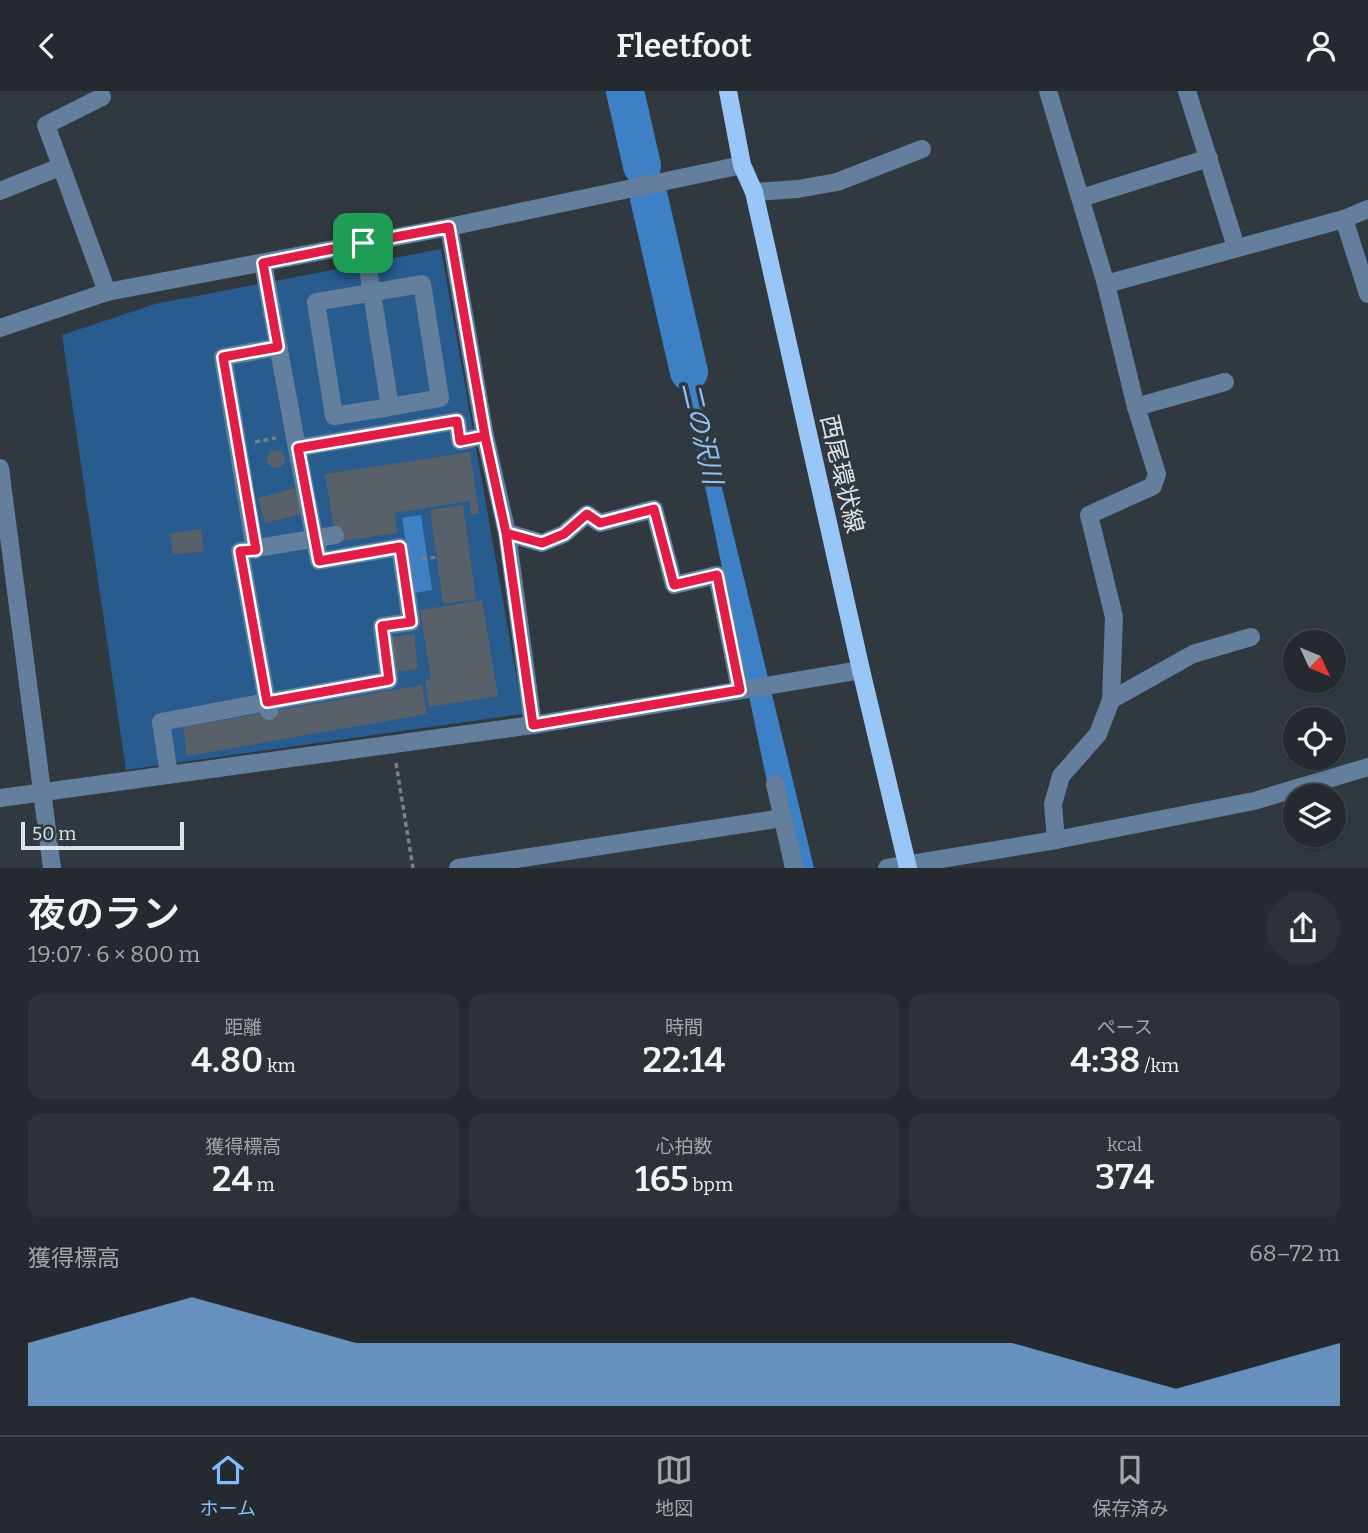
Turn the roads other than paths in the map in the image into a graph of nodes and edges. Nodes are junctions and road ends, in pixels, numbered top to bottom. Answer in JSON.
{"nodes":[{"id":1,"x":728,"y":91,"type":"edge"},
{"id":2,"x":1048,"y":91,"type":"edge"},
{"id":3,"x":1187,"y":91,"type":"edge"},
{"id":4,"x":102,"y":97,"type":"dead end"},
{"id":5,"x":922,"y":149,"type":"dead end"},
{"id":6,"x":1209,"y":158,"type":"junction"},
{"id":7,"x":742,"y":165,"type":"junction"},
{"id":8,"x":60,"y":167,"type":"junction"},
{"id":9,"x":0,"y":191,"type":"edge"},
{"id":10,"x":754,"y":192,"type":"junction"},
{"id":11,"x":1081,"y":198,"type":"junction"},
{"id":12,"x":1368,"y":209,"type":"edge"},
{"id":13,"x":1344,"y":219,"type":"junction"},
{"id":14,"x":449,"y":227,"type":"junction"},
{"id":15,"x":363,"y":243,"type":"junction"},
{"id":16,"x":1236,"y":247,"type":"junction"},
{"id":17,"x":263,"y":263,"type":"junction"},
{"id":18,"x":1106,"y":284,"type":"junction"},
{"id":19,"x":107,"y":292,"type":"junction"},
{"id":20,"x":371,"y":292,"type":"junction"},
{"id":21,"x":1368,"y":294,"type":"edge"},
{"id":22,"x":0,"y":328,"type":"edge"},
{"id":23,"x":278,"y":347,"type":"junction"},
{"id":24,"x":1225,"y":382,"type":"dead end"},
{"id":25,"x":390,"y":407,"type":"junction"},
{"id":26,"x":1136,"y":407,"type":"junction"},
{"id":27,"x":485,"y":436,"type":"junction"},
{"id":28,"x":296,"y":442,"type":"junction"},
{"id":29,"x":0,"y":468,"type":"edge"},
{"id":30,"x":2,"y":498,"type":"edge"},
{"id":31,"x":506,"y":533,"type":"junction"},
{"id":32,"x":335,"y":535,"type":"dead end"},
{"id":33,"x":315,"y":537,"type":"junction"},
{"id":34,"x":256,"y":550,"type":"junction"},
{"id":35,"x":1251,"y":637,"type":"dead end"},
{"id":36,"x":861,"y":670,"type":"junction"},
{"id":37,"x":740,"y":690,"type":"junction"},
{"id":38,"x":1111,"y":700,"type":"junction"},
{"id":39,"x":268,"y":706,"type":"junction"},
{"id":40,"x":533,"y":725,"type":"junction"},
{"id":41,"x":1368,"y":767,"type":"edge"},
{"id":42,"x":169,"y":774,"type":"junction"},
{"id":43,"x":775,"y":783,"type":"dead end"},
{"id":44,"x":41,"y":791,"type":"junction"},
{"id":45,"x":0,"y":798,"type":"edge"},
{"id":46,"x":783,"y":818,"type":"junction"},
{"id":47,"x":1056,"y":840,"type":"junction"},
{"id":48,"x":908,"y":867,"type":"edge"},
{"id":49,"x":52,"y":868,"type":"edge"},
{"id":50,"x":458,"y":868,"type":"edge"},
{"id":51,"x":794,"y":868,"type":"edge"},
{"id":52,"x":887,"y":868,"type":"edge"}],
"edges":[{"from":1,"to":7,"type":"main road","name":"西尾環状線"},
{"from":2,"to":11,"type":"street"},
{"from":3,"to":6,"type":"street"},
{"from":4,"to":8,"type":"street"},
{"from":5,"to":10,"type":"street"},
{"from":6,"to":11,"type":"street"},
{"from":6,"to":16,"type":"street"},
{"from":7,"to":10,"type":"main road","name":"西尾環状線"},
{"from":7,"to":14,"type":"street"},
{"from":8,"to":9,"type":"street"},
{"from":8,"to":19,"type":"street"},
{"from":10,"to":36,"type":"main road","name":"西尾環状線"},
{"from":11,"to":18,"type":"street"},
{"from":12,"to":13,"type":"street"},
{"from":13,"to":16,"type":"street"},
{"from":13,"to":21,"type":"street"},
{"from":14,"to":15,"type":"street"},
{"from":14,"to":27,"type":"street"},
{"from":15,"to":17,"type":"street"},
{"from":15,"to":20,"type":"street"},
{"from":16,"to":18,"type":"street"},
{"from":17,"to":19,"type":"street"},
{"from":17,"to":23,"type":"street"},
{"from":18,"to":26,"type":"street"},
{"from":19,"to":22,"type":"street"},
{"from":20,"to":25,"type":"street"},
{"from":20,"to":25,"type":"street"},
{"from":20,"to":25,"type":"street"},
{"from":23,"to":28,"type":"street"},
{"from":23,"to":34,"type":"street"},
{"from":24,"to":26,"type":"street"},
{"from":26,"to":38,"type":"street"},
{"from":27,"to":28,"type":"street"},
{"from":27,"to":31,"type":"street"},
{"from":28,"to":33,"type":"street"},
{"from":29,"to":30,"type":"street"},
{"from":30,"to":44,"type":"street"},
{"from":31,"to":37,"type":"street"},
{"from":31,"to":40,"type":"street"},
{"from":32,"to":33,"type":"street"},
{"from":33,"to":34,"type":"street"},
{"from":33,"to":39,"type":"street"},
{"from":34,"to":39,"type":"street"},
{"from":35,"to":38,"type":"street"},
{"from":36,"to":37,"type":"street"},
{"from":36,"to":48,"type":"main road","name":"西尾環状線"},
{"from":37,"to":40,"type":"street"},
{"from":38,"to":47,"type":"street"},
{"from":39,"to":42,"type":"street"},
{"from":40,"to":42,"type":"street"},
{"from":41,"to":47,"type":"street"},
{"from":42,"to":44,"type":"street"},
{"from":43,"to":46,"type":"street"},
{"from":44,"to":45,"type":"street"},
{"from":44,"to":49,"type":"street"},
{"from":46,"to":50,"type":"street"},
{"from":46,"to":51,"type":"street"},
{"from":47,"to":48,"type":"street"},
{"from":48,"to":52,"type":"street"}]}
